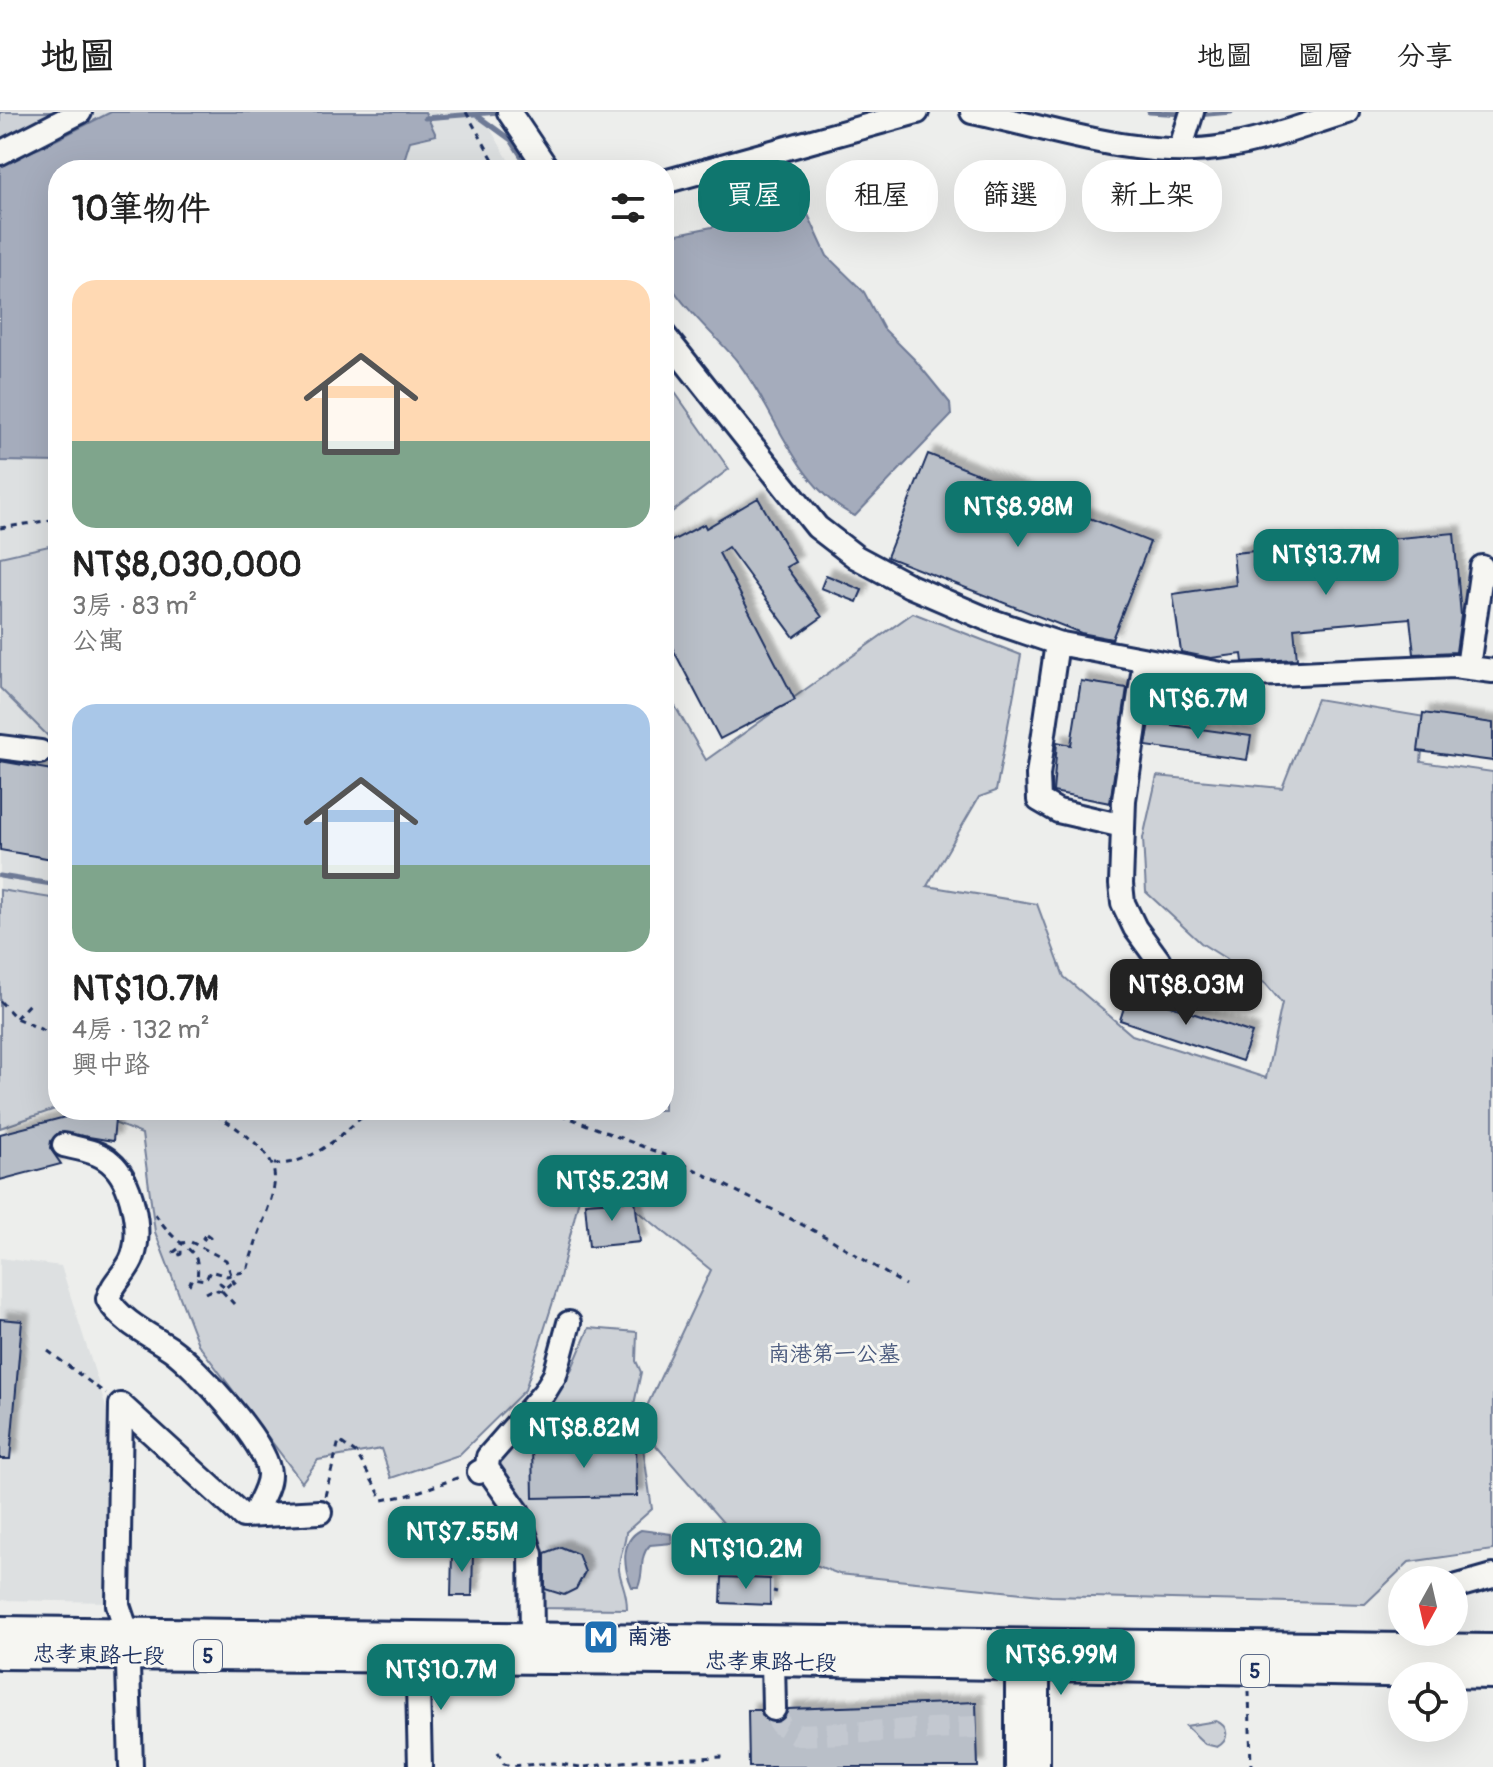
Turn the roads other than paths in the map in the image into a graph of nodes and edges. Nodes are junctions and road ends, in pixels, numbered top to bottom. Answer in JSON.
{"nodes":[{"id":1,"x":80,"y":112,"type":"edge"},
{"id":2,"x":917,"y":112,"type":"edge"},
{"id":3,"x":972,"y":112,"type":"edge"},
{"id":4,"x":1347,"y":112,"type":"edge"},
{"id":5,"x":512,"y":116,"type":"edge"},
{"id":6,"x":1190,"y":119,"type":"edge"},
{"id":7,"x":1180,"y":150,"type":"junction"},
{"id":8,"x":0,"y":153,"type":"edge"},
{"id":9,"x":541,"y":160,"type":"edge"},
{"id":10,"x":674,"y":179,"type":"edge"},
{"id":11,"x":674,"y":348,"type":"edge"},
{"id":12,"x":1482,"y":567,"type":"dead end"},
{"id":13,"x":1057,"y":643,"type":"junction"},
{"id":14,"x":1145,"y":660,"type":"junction"},
{"id":15,"x":1468,"y":667,"type":"junction"},
{"id":16,"x":1493,"y":671,"type":"edge"},
{"id":17,"x":0,"y":747,"type":"edge"},
{"id":18,"x":40,"y":752,"type":"dead end"},
{"id":19,"x":1123,"y":826,"type":"junction"},
{"id":20,"x":1159,"y":961,"type":"dead end"},
{"id":21,"x":64,"y":1145,"type":"dead end"},
{"id":22,"x":569,"y":1323,"type":"dead end"},
{"id":23,"x":320,"y":1512,"type":"road end"},
{"id":24,"x":254,"y":1515,"type":"junction"},
{"id":25,"x":1493,"y":1576,"type":"edge"},
{"id":26,"x":1468,"y":1583,"type":"edge"},
{"id":27,"x":0,"y":1631,"type":"edge"},
{"id":28,"x":532,"y":1636,"type":"junction"},
{"id":29,"x":127,"y":1644,"type":"junction"},
{"id":30,"x":417,"y":1646,"type":"junction"},
{"id":31,"x":1493,"y":1649,"type":"edge"},
{"id":32,"x":1418,"y":1651,"type":"edge"},
{"id":33,"x":0,"y":1654,"type":"edge"},
{"id":34,"x":1028,"y":1654,"type":"junction"},
{"id":35,"x":773,"y":1661,"type":"junction"},
{"id":36,"x":1493,"y":1674,"type":"edge"},
{"id":37,"x":774,"y":1709,"type":"tunnel mouth"},
{"id":38,"x":131,"y":1767,"type":"edge"},
{"id":39,"x":420,"y":1767,"type":"edge"},
{"id":40,"x":1017,"y":1767,"type":"edge"},
{"id":41,"x":1038,"y":1767,"type":"edge"}],
"edges":[{"from":1,"to":8,"type":"street"},
{"from":2,"to":10,"type":"street"},
{"from":3,"to":7,"type":"street"},
{"from":4,"to":7,"type":"street"},
{"from":5,"to":9,"type":"street"},
{"from":6,"to":7,"type":"street"},
{"from":11,"to":13,"type":"street"},
{"from":12,"to":15,"type":"street"},
{"from":13,"to":14,"type":"street"},
{"from":13,"to":19,"type":"street"},
{"from":14,"to":15,"type":"street"},
{"from":14,"to":19,"type":"street"},
{"from":15,"to":16,"type":"street"},
{"from":17,"to":18,"type":"street"},
{"from":19,"to":20,"type":"street"},
{"from":21,"to":24,"type":"street"},
{"from":22,"to":28,"type":"street"},
{"from":23,"to":24,"type":"street"},
{"from":24,"to":29,"type":"street"},
{"from":25,"to":26,"type":"street"},
{"from":27,"to":29,"type":"main road","name":"忠孝東路七段","number":"5"},
{"from":28,"to":30,"type":"main road","name":"忠孝東路七段","number":"5"},
{"from":28,"to":34,"type":"main road","name":"忠孝東路七段","number":"5"},
{"from":29,"to":30,"type":"main road","name":"忠孝東路七段","number":"5"},
{"from":29,"to":33,"type":"main road","name":"忠孝東路七段","number":"5"},
{"from":29,"to":38,"type":"street"},
{"from":30,"to":35,"type":"main road","name":"忠孝東路七段","number":"5"},
{"from":30,"to":39,"type":"street"},
{"from":31,"to":32,"type":"main road","name":"忠孝東路七段","number":"5"},
{"from":32,"to":34,"type":"main road","name":"忠孝東路七段","number":"5"},
{"from":32,"to":36,"type":"main road","name":"忠孝東路七段","number":"5"},
{"from":34,"to":35,"type":"main road","name":"忠孝東路七段","number":"5"},
{"from":34,"to":40,"type":"street"},
{"from":34,"to":41,"type":"street"},
{"from":35,"to":37,"type":"street"}]}
